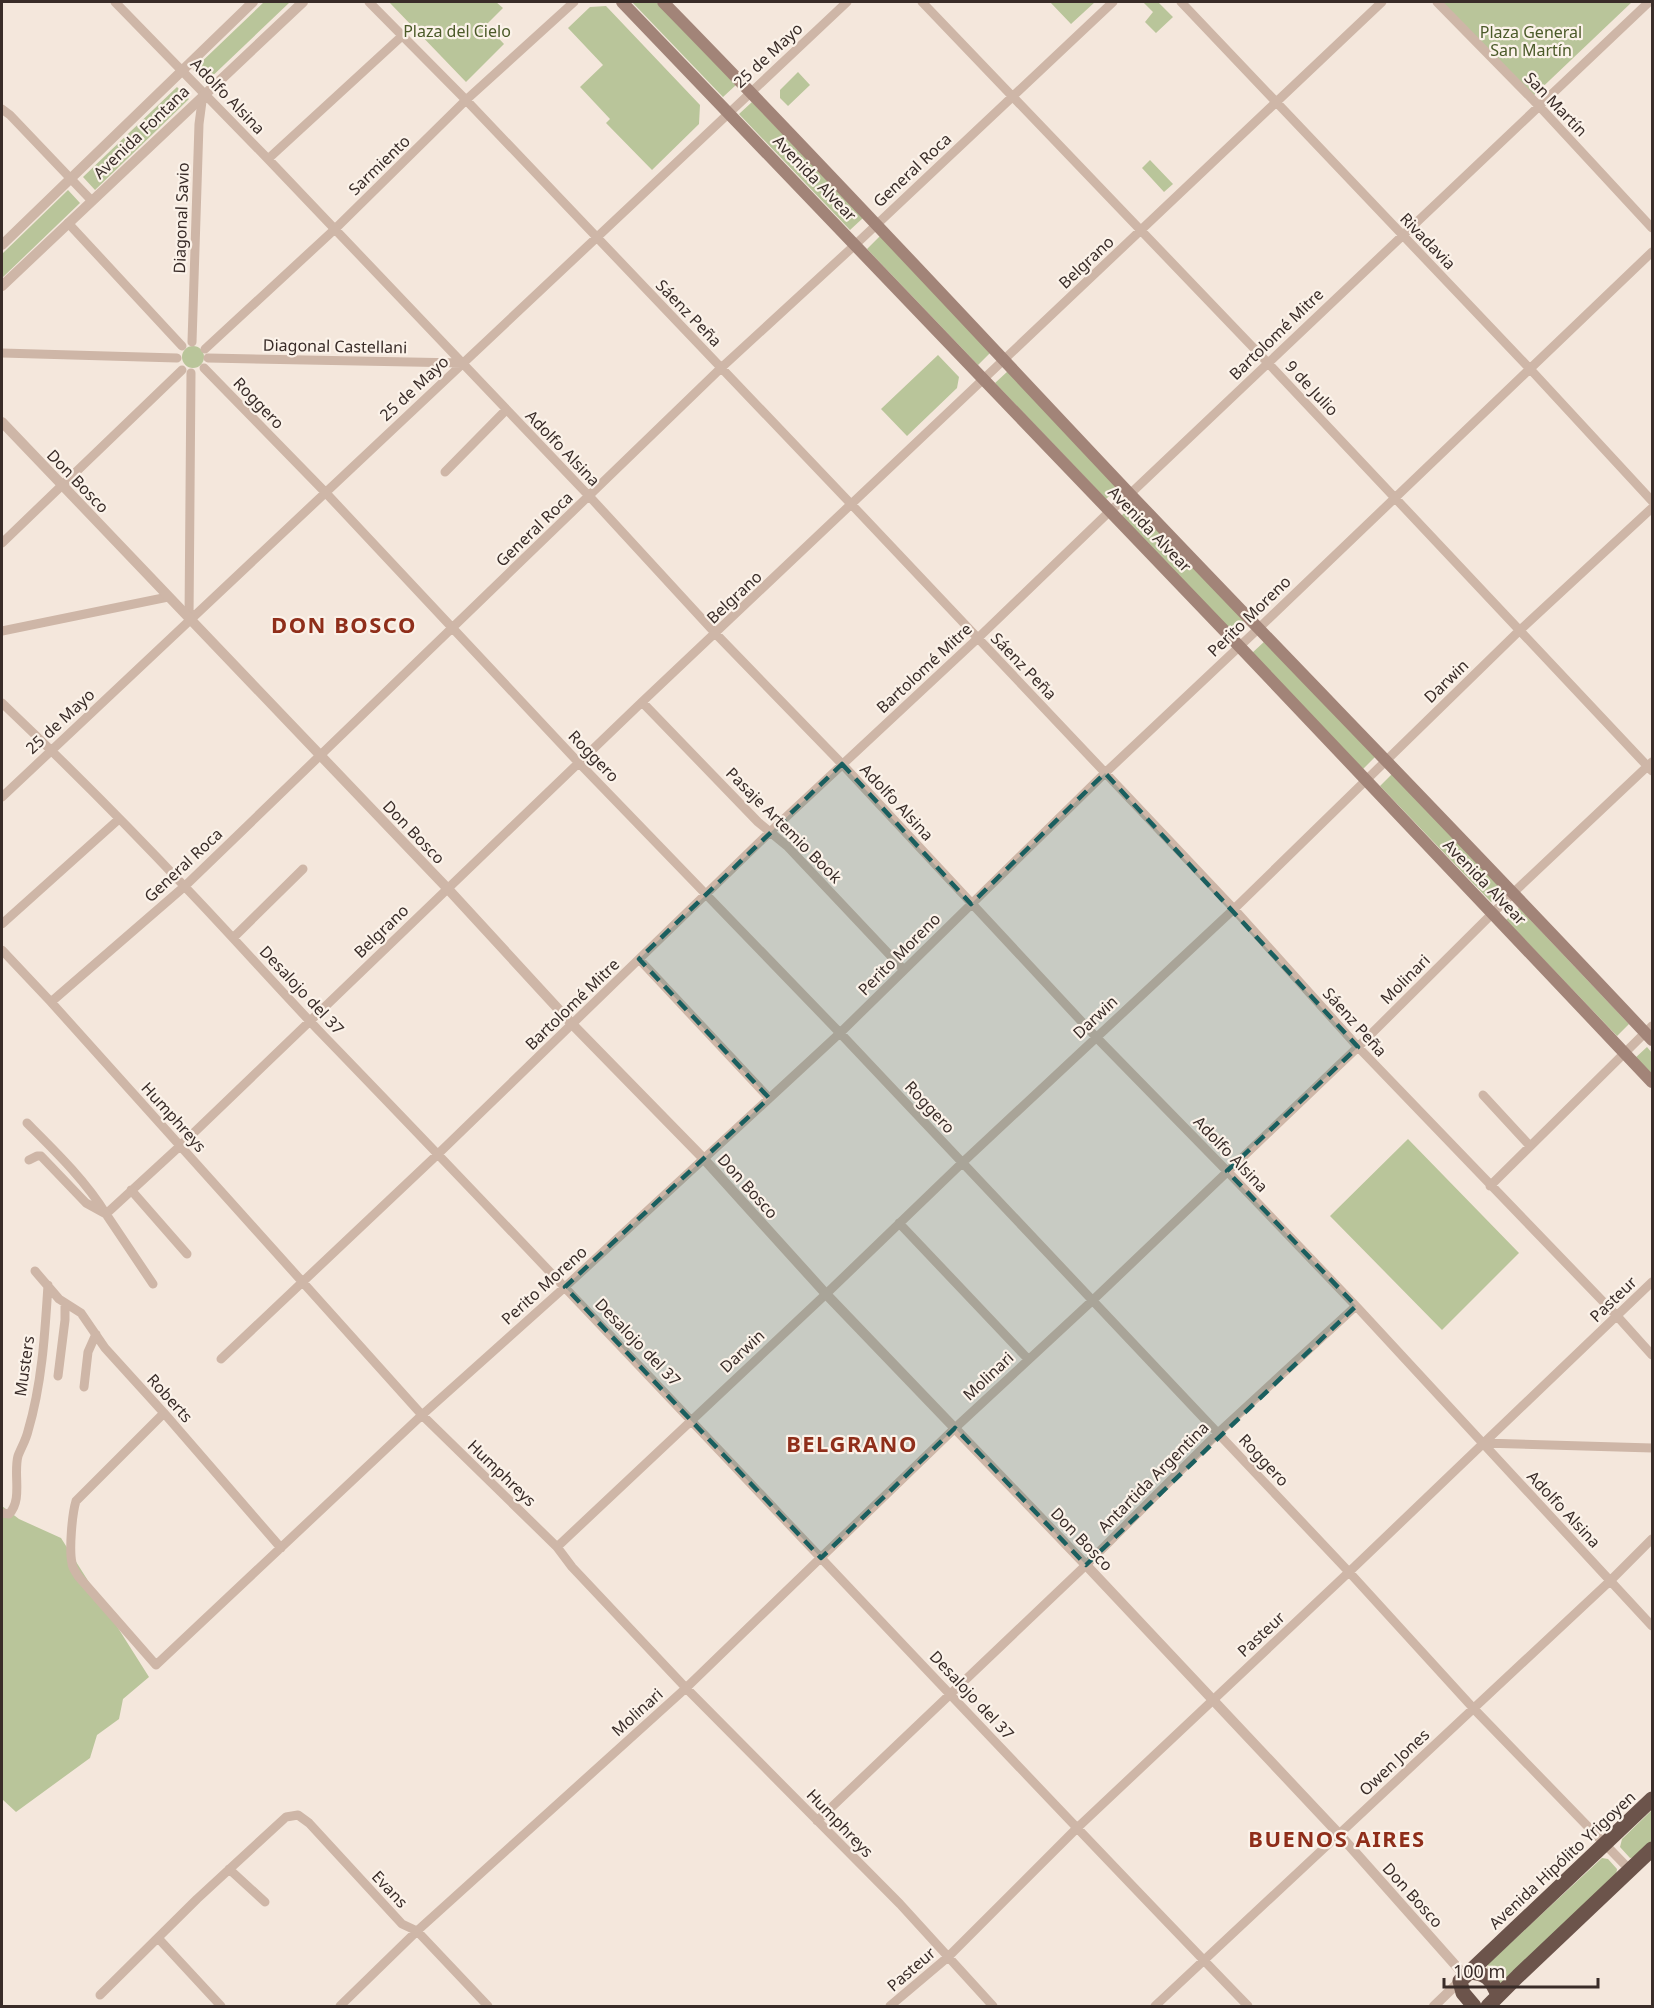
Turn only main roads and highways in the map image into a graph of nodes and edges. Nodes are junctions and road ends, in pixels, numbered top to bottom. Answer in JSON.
{"nodes":[{"id":1,"x":622,"y":2,"type":"edge"},
{"id":2,"x":663,"y":2,"type":"edge"},
{"id":3,"x":1650,"y":1033,"type":"edge"},
{"id":4,"x":1653,"y":1082,"type":"edge"},
{"id":5,"x":1653,"y":1799,"type":"edge"},
{"id":6,"x":1653,"y":1849,"type":"edge"},
{"id":7,"x":1465,"y":1976,"type":"junction"},
{"id":8,"x":1497,"y":2001,"type":"edge"},
{"id":9,"x":1474,"y":2007,"type":"edge"}],
"edges":[{"from":1,"to":4,"type":"main road","name":"Avenida Alvear"},
{"from":2,"to":3,"type":"main road","name":"Avenida Alvear"},
{"from":5,"to":7,"type":"highway","name":"Avenida Hipólito Yrigoyen"},
{"from":6,"to":8,"type":"highway"},
{"from":7,"to":8,"type":"highway"},
{"from":7,"to":9,"type":"highway"}]}
